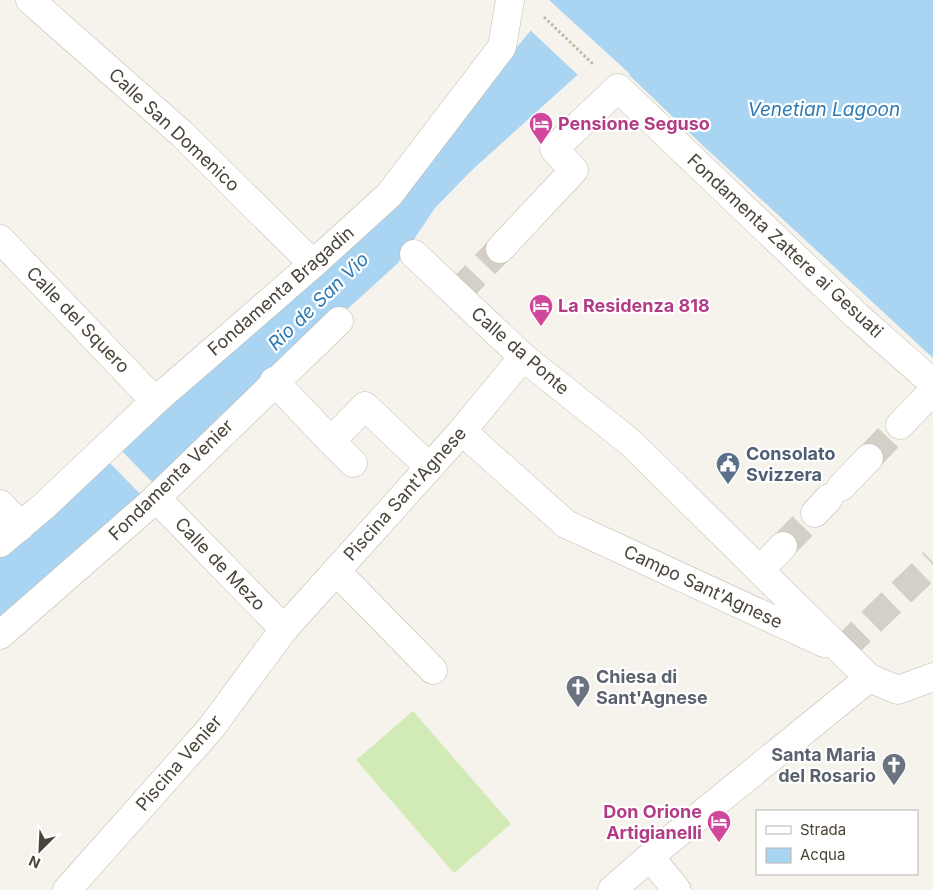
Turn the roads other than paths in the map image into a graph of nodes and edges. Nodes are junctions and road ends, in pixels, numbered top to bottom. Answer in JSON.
{"nodes":[{"id":1,"x":30,"y":0,"type":"edge"},
{"id":2,"x":510,"y":0,"type":"edge"},
{"id":3,"x":0,"y":239,"type":"edge"},
{"id":4,"x":500,"y":249,"type":"tunnel mouth"},
{"id":5,"x":414,"y":254,"type":"dead end"},
{"id":6,"x":313,"y":264,"type":"junction"},
{"id":7,"x":339,"y":321,"type":"dead end"},
{"id":8,"x":524,"y":357,"type":"junction"},
{"id":9,"x":274,"y":381,"type":"junction"},
{"id":10,"x":933,"y":382,"type":"edge"},
{"id":11,"x":933,"y":391,"type":"edge"},
{"id":12,"x":155,"y":401,"type":"junction"},
{"id":13,"x":900,"y":425,"type":"tunnel mouth"},
{"id":14,"x":462,"y":431,"type":"junction"},
{"id":15,"x":331,"y":440,"type":"junction"},
{"id":16,"x":631,"y":443,"type":"joint"},
{"id":17,"x":869,"y":458,"type":"tunnel mouth"},
{"id":18,"x":353,"y":463,"type":"dead end"},
{"id":19,"x":429,"y":467,"type":"junction"},
{"id":20,"x":156,"y":498,"type":"junction"},
{"id":21,"x":828,"y":499,"type":"tunnel mouth"},
{"id":22,"x":0,"y":504,"type":"edge"},
{"id":23,"x":20,"y":526,"type":"junction"},
{"id":24,"x":0,"y":543,"type":"edge"},
{"id":25,"x":783,"y":546,"type":"tunnel mouth"},
{"id":26,"x":336,"y":570,"type":"junction"},
{"id":27,"x":760,"y":570,"type":"junction"},
{"id":28,"x":284,"y":629,"type":"junction"},
{"id":29,"x":0,"y":635,"type":"edge"},
{"id":30,"x":841,"y":651,"type":"junction"},
{"id":31,"x":433,"y":670,"type":"dead end"},
{"id":32,"x":933,"y":677,"type":"edge"},
{"id":33,"x":869,"y":678,"type":"junction"},
{"id":34,"x":655,"y":853,"type":"junction"},
{"id":35,"x":67,"y":890,"type":"edge"},
{"id":36,"x":612,"y":890,"type":"edge"},
{"id":37,"x":677,"y":890,"type":"edge"}],
"edges":[{"from":1,"to":6,"type":"street","name":"Calle San Domenico"},
{"from":2,"to":6,"type":"street","name":"Fondamenta Bragadin"},
{"from":3,"to":12,"type":"street","name":"Calle del Squero"},
{"from":4,"to":10,"type":"street","name":"Fondamenta Zattere ai Gesuati"},
{"from":5,"to":8,"type":"street","name":"Calle da Ponte"},
{"from":6,"to":12,"type":"street","name":"Fondamenta Bragadin"},
{"from":7,"to":9,"type":"street","name":"Fondamenta Venier"},
{"from":8,"to":14,"type":"street","name":"Piscina Sant'Agnese"},
{"from":8,"to":16,"type":"street","name":"Calle da Ponte"},
{"from":9,"to":15,"type":"street"},
{"from":9,"to":20,"type":"street","name":"Fondamenta Venier"},
{"from":11,"to":13,"type":"street"},
{"from":12,"to":23,"type":"street","name":"Fondamenta Bragadin"},
{"from":14,"to":19,"type":"street","name":"Piscina Sant'Agnese"},
{"from":14,"to":30,"type":"street","name":"Campo Sant'Agnese"},
{"from":15,"to":18,"type":"street"},
{"from":15,"to":19,"type":"street"},
{"from":16,"to":27,"type":"street","name":"Campo Sant'Agnese"},
{"from":17,"to":21,"type":"street"},
{"from":19,"to":26,"type":"street","name":"Piscina Sant'Agnese"},
{"from":20,"to":28,"type":"street","name":"Calle de Mezo"},
{"from":20,"to":29,"type":"street","name":"Fondamenta Venier"},
{"from":22,"to":23,"type":"street"},
{"from":23,"to":24,"type":"street","name":"Fondamenta Bragadin"},
{"from":25,"to":27,"type":"street"},
{"from":26,"to":28,"type":"street","name":"Piscina Sant'Agnese"},
{"from":26,"to":31,"type":"street"},
{"from":27,"to":30,"type":"street","name":"Campo Sant'Agnese"},
{"from":28,"to":35,"type":"street","name":"Piscina Venier"},
{"from":30,"to":33,"type":"street","name":"Campo Sant'Agnese"},
{"from":32,"to":33,"type":"street","name":"Campo Sant'Agnese"},
{"from":33,"to":34,"type":"street"},
{"from":34,"to":36,"type":"street"},
{"from":34,"to":37,"type":"street"}]}
